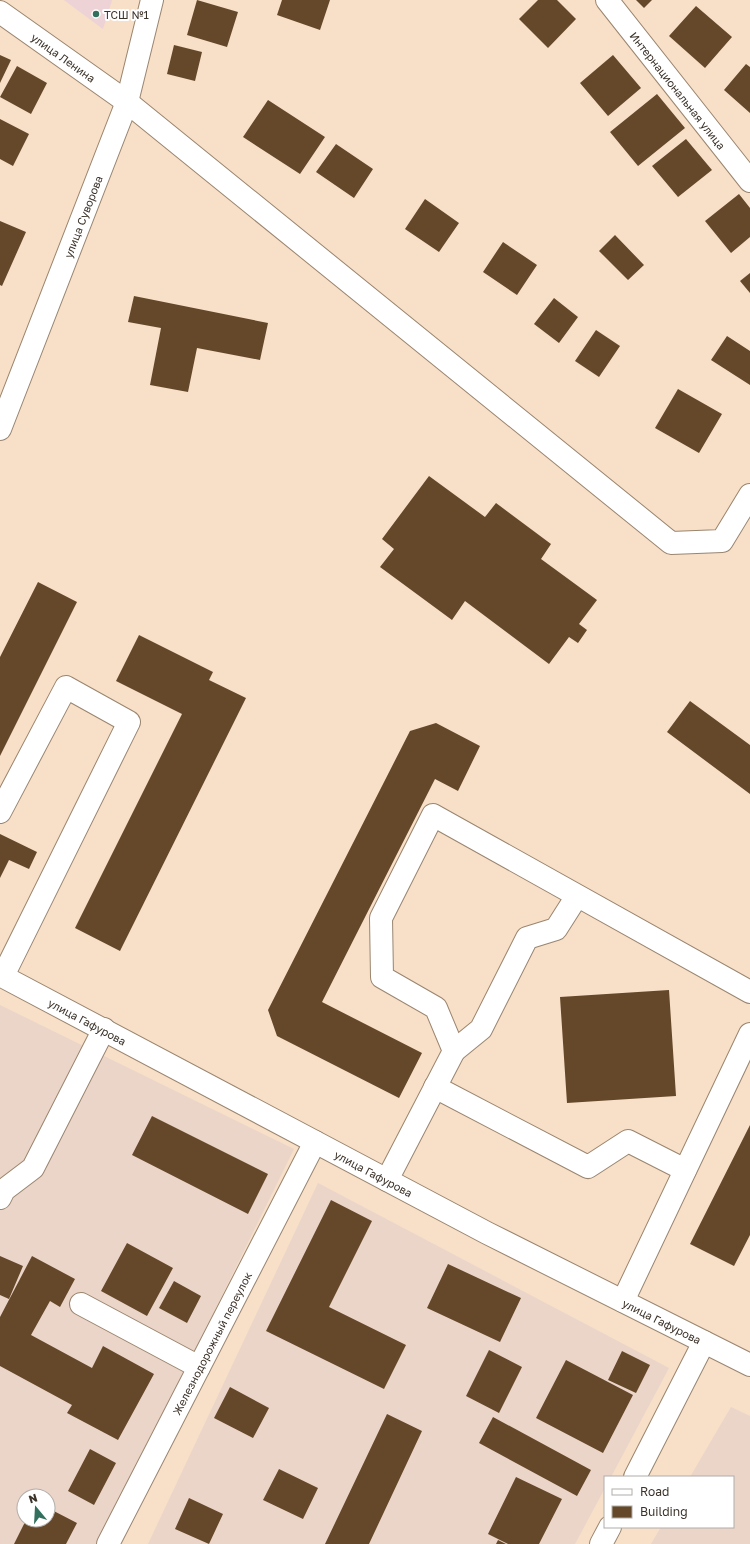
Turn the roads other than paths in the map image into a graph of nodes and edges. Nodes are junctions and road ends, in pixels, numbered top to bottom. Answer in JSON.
{"nodes":[{"id":1,"x":152,"y":0,"type":"edge"},
{"id":2,"x":607,"y":0,"type":"edge"},
{"id":3,"x":0,"y":12,"type":"edge"},
{"id":4,"x":127,"y":102,"type":"junction"},
{"id":5,"x":750,"y":181,"type":"edge"},
{"id":6,"x":0,"y":429,"type":"edge"},
{"id":7,"x":750,"y":495,"type":"edge"},
{"id":8,"x":0,"y":812,"type":"edge"},
{"id":9,"x":577,"y":896,"type":"junction"},
{"id":10,"x":2,"y":975,"type":"edge"},
{"id":11,"x":750,"y":992,"type":"edge"},
{"id":12,"x":104,"y":1029,"type":"junction"},
{"id":13,"x":750,"y":1034,"type":"edge"},
{"id":14,"x":454,"y":1051,"type":"junction"},
{"id":15,"x":435,"y":1087,"type":"junction"},
{"id":16,"x":315,"y":1142,"type":"junction"},
{"id":17,"x":685,"y":1170,"type":"junction"},
{"id":18,"x":387,"y":1180,"type":"junction"},
{"id":19,"x":0,"y":1198,"type":"edge"},
{"id":20,"x":623,"y":1301,"type":"junction"},
{"id":21,"x":81,"y":1304,"type":"dead end"},
{"id":22,"x":704,"y":1342,"type":"junction"},
{"id":23,"x":750,"y":1365,"type":"edge"},
{"id":24,"x":199,"y":1367,"type":"junction"},
{"id":25,"x":637,"y":1476,"type":"edge"},
{"id":26,"x":609,"y":1528,"type":"edge"},
{"id":27,"x":108,"y":1544,"type":"edge"},
{"id":28,"x":601,"y":1544,"type":"edge"}],
"edges":[{"from":1,"to":4,"type":"street","name":"улица Суворова"},
{"from":2,"to":5,"type":"street","name":"Интернациональная улица"},
{"from":3,"to":4,"type":"street","name":"улица Ленина"},
{"from":4,"to":6,"type":"street","name":"улица Суворова"},
{"from":4,"to":7,"type":"street","name":"улица Ленина"},
{"from":8,"to":10,"type":"street"},
{"from":9,"to":11,"type":"street"},
{"from":9,"to":14,"type":"street"},
{"from":9,"to":14,"type":"street"},
{"from":10,"to":12,"type":"street","name":"улица Гафурова"},
{"from":12,"to":16,"type":"street","name":"улица Гафурова"},
{"from":12,"to":19,"type":"street"},
{"from":13,"to":17,"type":"street"},
{"from":14,"to":15,"type":"street"},
{"from":15,"to":17,"type":"street"},
{"from":15,"to":18,"type":"street"},
{"from":16,"to":18,"type":"street","name":"улица Гафурова"},
{"from":16,"to":24,"type":"street","name":"Железнодорожный переулок"},
{"from":17,"to":20,"type":"street"},
{"from":18,"to":20,"type":"street","name":"улица Гафурова"},
{"from":20,"to":22,"type":"street","name":"улица Гафурова"},
{"from":21,"to":24,"type":"street"},
{"from":22,"to":23,"type":"street","name":"улица Гафурова"},
{"from":22,"to":25,"type":"street"},
{"from":24,"to":27,"type":"street","name":"Железнодорожный переулок"},
{"from":26,"to":28,"type":"street"}]}
